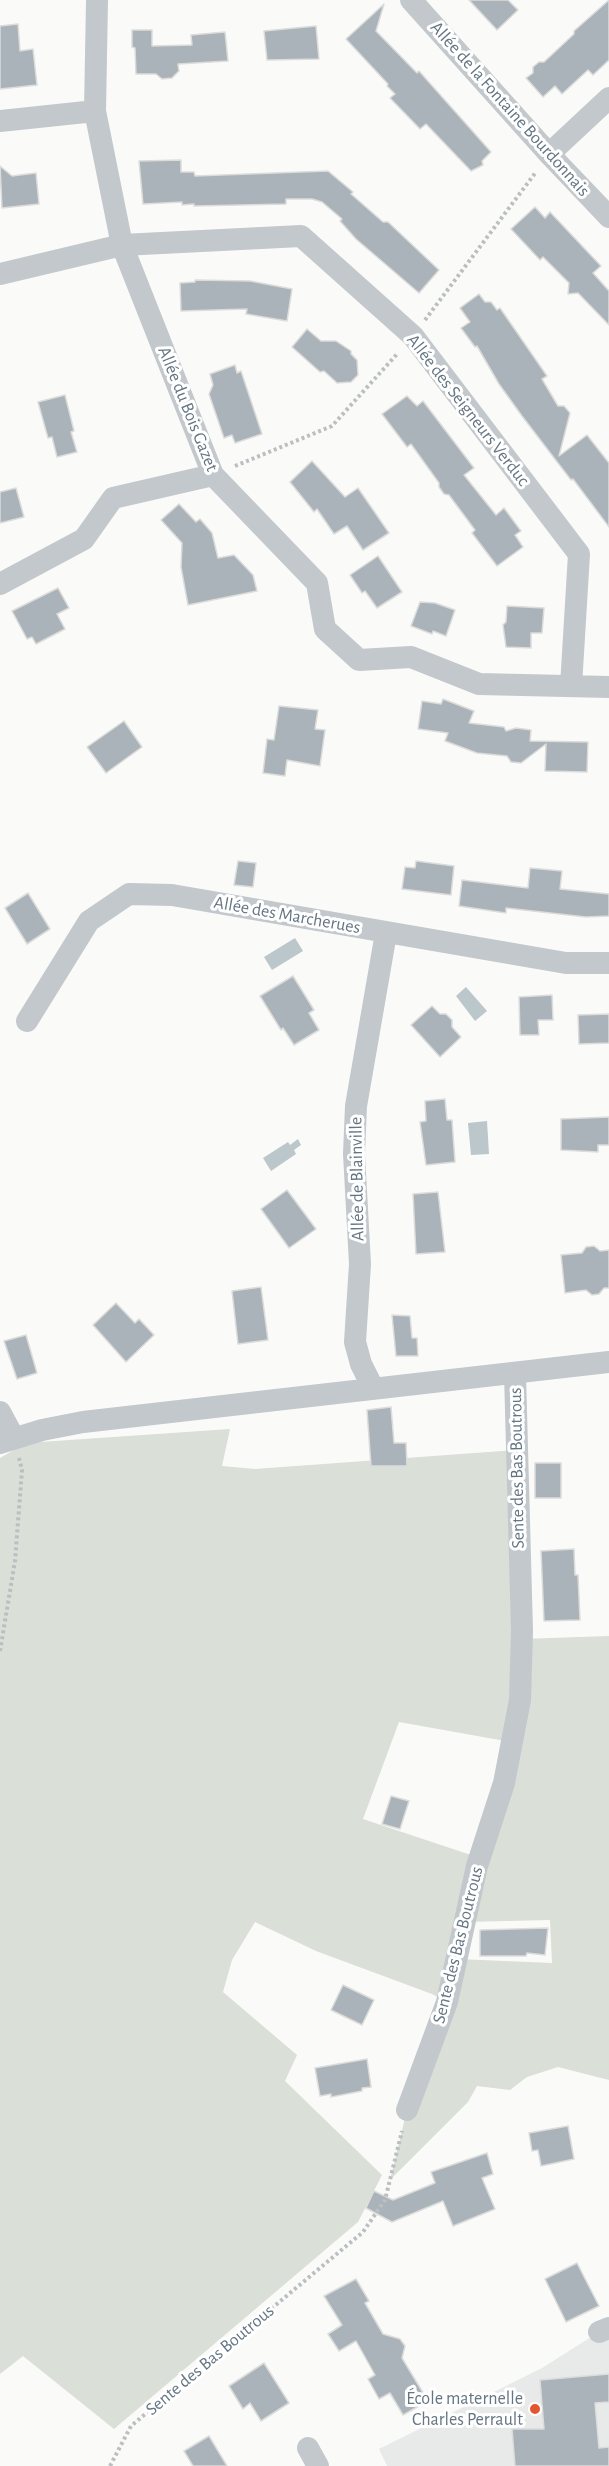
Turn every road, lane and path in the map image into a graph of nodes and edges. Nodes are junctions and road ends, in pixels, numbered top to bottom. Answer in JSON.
{"nodes":[{"id":1,"x":97,"y":0,"type":"edge"},
{"id":2,"x":411,"y":0,"type":"edge"},
{"id":3,"x":609,"y":98,"type":"edge"},
{"id":4,"x":95,"y":111,"type":"junction"},
{"id":5,"x":0,"y":121,"type":"edge"},
{"id":6,"x":549,"y":154,"type":"junction"},
{"id":7,"x":609,"y":217,"type":"edge"},
{"id":8,"x":122,"y":245,"type":"junction"},
{"id":9,"x":0,"y":274,"type":"edge"},
{"id":10,"x":213,"y":475,"type":"junction"},
{"id":11,"x":0,"y":584,"type":"edge"},
{"id":12,"x":571,"y":686,"type":"junction"},
{"id":13,"x":609,"y":687,"type":"edge"},
{"id":14,"x":386,"y":933,"type":"junction"},
{"id":15,"x":609,"y":963,"type":"edge"},
{"id":16,"x":27,"y":1021,"type":"dead end"},
{"id":17,"x":609,"y":1362,"type":"edge"},
{"id":18,"x":515,"y":1374,"type":"junction"},
{"id":19,"x":373,"y":1388,"type":"junction"},
{"id":20,"x":0,"y":1412,"type":"edge"},
{"id":21,"x":7,"y":1440,"type":"edge"},
{"id":22,"x":0,"y":1651,"type":"edge"},
{"id":23,"x":407,"y":2110,"type":"joint"},
{"id":24,"x":110,"y":2466,"type":"edge"}],
"edges":[{"from":1,"to":4,"type":"street","name":"Allée du Bois Gazet"},
{"from":2,"to":6,"type":"street","name":"Allée de la Fontaine Bourdonnais"},
{"from":3,"to":6,"type":"street"},
{"from":4,"to":5,"type":"street"},
{"from":4,"to":8,"type":"street","name":"Allée du Bois Gazet"},
{"from":6,"to":7,"type":"street","name":"Allée de la Fontaine Bourdonnais"},
{"from":8,"to":9,"type":"street","name":"Allée des Seigneurs Verduc"},
{"from":8,"to":10,"type":"street","name":"Allée du Bois Gazet"},
{"from":8,"to":12,"type":"street","name":"Allée des Seigneurs Verduc"},
{"from":10,"to":11,"type":"street"},
{"from":10,"to":12,"type":"street","name":"Allée du Bois Gazet"},
{"from":12,"to":13,"type":"street","name":"Allée du Bois Gazet"},
{"from":14,"to":15,"type":"street","name":"Allée des Marcherues"},
{"from":14,"to":16,"type":"street","name":"Allée des Marcherues"},
{"from":14,"to":19,"type":"street","name":"Allée de Blainville"},
{"from":17,"to":18,"type":"street"},
{"from":18,"to":19,"type":"street"},
{"from":18,"to":23,"type":"street","name":"Sente des Bas Boutrous"},
{"from":19,"to":21,"type":"street"},
{"from":20,"to":21,"type":"street"},
{"from":21,"to":22,"type":"path"},
{"from":23,"to":24,"type":"path","name":"Sente des Bas Boutrous"}]}
